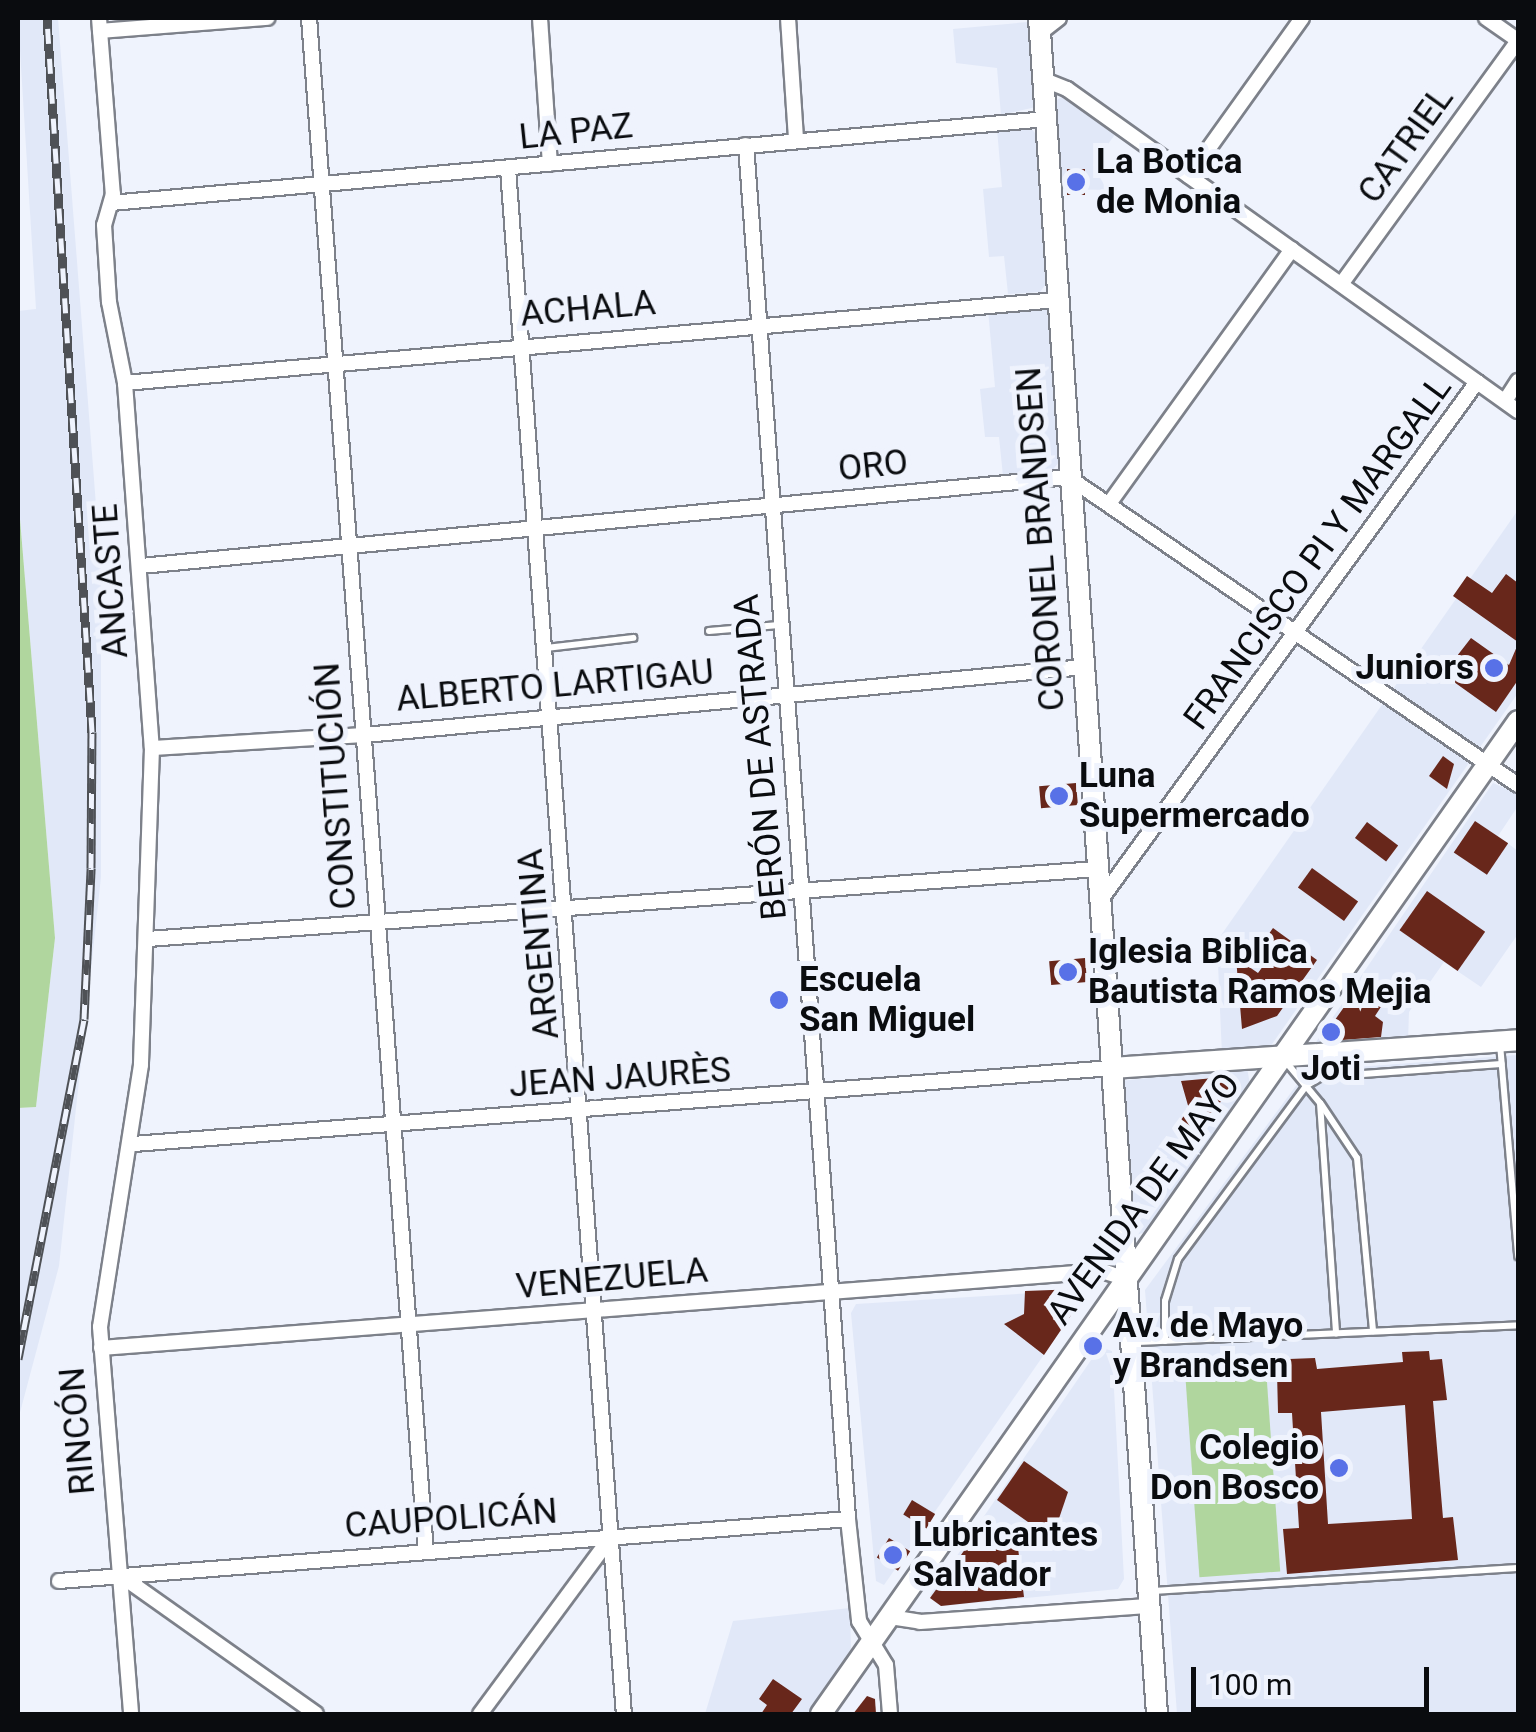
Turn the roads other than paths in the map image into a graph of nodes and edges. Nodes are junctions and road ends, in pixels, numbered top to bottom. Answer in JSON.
{"nodes":[{"id":1,"x":267,"y":18,"type":"edge"},
{"id":2,"x":309,"y":18,"type":"edge"},
{"id":3,"x":540,"y":18,"type":"edge"},
{"id":4,"x":788,"y":18,"type":"edge"},
{"id":5,"x":1059,"y":18,"type":"edge"},
{"id":6,"x":1302,"y":18,"type":"edge"},
{"id":7,"x":1486,"y":18,"type":"edge"},
{"id":8,"x":99,"y":24,"type":"edge"},
{"id":9,"x":1039,"y":25,"type":"edge"},
{"id":10,"x":1518,"y":41,"type":"edge"},
{"id":11,"x":1042,"y":79,"type":"junction"},
{"id":12,"x":1046,"y":119,"type":"junction"},
{"id":13,"x":796,"y":139,"type":"junction"},
{"id":14,"x":746,"y":145,"type":"junction"},
{"id":15,"x":550,"y":164,"type":"junction"},
{"id":16,"x":508,"y":169,"type":"junction"},
{"id":17,"x":1189,"y":176,"type":"junction"},
{"id":18,"x":322,"y":184,"type":"junction"},
{"id":19,"x":111,"y":203,"type":"junction"},
{"id":20,"x":1292,"y":250,"type":"junction"},
{"id":21,"x":1342,"y":283,"type":"junction"},
{"id":22,"x":1058,"y":300,"type":"junction"},
{"id":23,"x":758,"y":323,"type":"junction"},
{"id":24,"x":521,"y":345,"type":"junction"},
{"id":25,"x":337,"y":366,"type":"junction"},
{"id":26,"x":1518,"y":381,"type":"edge"},
{"id":27,"x":125,"y":382,"type":"junction"},
{"id":28,"x":1476,"y":382,"type":"junction"},
{"id":29,"x":1505,"y":401,"type":"junction"},
{"id":30,"x":1518,"y":411,"type":"edge"},
{"id":31,"x":1068,"y":478,"type":"junction"},
{"id":32,"x":1111,"y":502,"type":"junction"},
{"id":33,"x":771,"y":506,"type":"junction"},
{"id":34,"x":536,"y":530,"type":"junction"},
{"id":35,"x":347,"y":548,"type":"junction"},
{"id":36,"x":140,"y":566,"type":"junction"},
{"id":37,"x":780,"y":624,"type":"junction"},
{"id":38,"x":709,"y":630,"type":"dead end"},
{"id":39,"x":1298,"y":630,"type":"junction"},
{"id":40,"x":633,"y":638,"type":"dead end"},
{"id":41,"x":544,"y":648,"type":"junction"},
{"id":42,"x":1084,"y":667,"type":"junction"},
{"id":43,"x":786,"y":694,"type":"junction"},
{"id":44,"x":550,"y":718,"type":"junction"},
{"id":45,"x":1518,"y":721,"type":"edge"},
{"id":46,"x":365,"y":735,"type":"junction"},
{"id":47,"x":152,"y":748,"type":"junction"},
{"id":48,"x":1488,"y":764,"type":"junction"},
{"id":49,"x":1518,"y":785,"type":"edge"},
{"id":50,"x":1097,"y":869,"type":"junction"},
{"id":51,"x":802,"y":890,"type":"junction"},
{"id":52,"x":1099,"y":902,"type":"junction"},
{"id":53,"x":568,"y":909,"type":"junction"},
{"id":54,"x":375,"y":923,"type":"junction"},
{"id":55,"x":148,"y":939,"type":"junction"},
{"id":56,"x":1509,"y":1040,"type":"edge"},
{"id":57,"x":1284,"y":1059,"type":"junction"},
{"id":58,"x":1502,"y":1064,"type":"junction"},
{"id":59,"x":1112,"y":1068,"type":"junction"},
{"id":60,"x":1304,"y":1082,"type":"junction"},
{"id":61,"x":818,"y":1092,"type":"junction"},
{"id":62,"x":1320,"y":1102,"type":"junction"},
{"id":63,"x":582,"y":1112,"type":"junction"},
{"id":64,"x":392,"y":1124,"type":"junction"},
{"id":65,"x":132,"y":1144,"type":"junction"},
{"id":66,"x":1518,"y":1256,"type":"edge"},
{"id":67,"x":1126,"y":1279,"type":"junction"},
{"id":68,"x":833,"y":1290,"type":"junction"},
{"id":69,"x":596,"y":1310,"type":"junction"},
{"id":70,"x":413,"y":1325,"type":"junction"},
{"id":71,"x":1518,"y":1325,"type":"edge"},
{"id":72,"x":1374,"y":1331,"type":"junction"},
{"id":73,"x":1336,"y":1333,"type":"junction"},
{"id":74,"x":1164,"y":1341,"type":"junction"},
{"id":75,"x":1129,"y":1342,"type":"junction"},
{"id":76,"x":100,"y":1348,"type":"junction"},
{"id":77,"x":848,"y":1519,"type":"junction"},
{"id":78,"x":611,"y":1537,"type":"junction"},
{"id":79,"x":426,"y":1550,"type":"junction"},
{"id":80,"x":1518,"y":1568,"type":"edge"},
{"id":81,"x":120,"y":1575,"type":"junction"},
{"id":82,"x":59,"y":1581,"type":"dead end"},
{"id":83,"x":1147,"y":1599,"type":"junction"},
{"id":84,"x":890,"y":1616,"type":"junction"},
{"id":85,"x":872,"y":1642,"type":"junction"},
{"id":86,"x":131,"y":1714,"type":"edge"},
{"id":87,"x":316,"y":1714,"type":"edge"},
{"id":88,"x":480,"y":1714,"type":"edge"},
{"id":89,"x":624,"y":1714,"type":"edge"},
{"id":90,"x":822,"y":1714,"type":"edge"},
{"id":91,"x":890,"y":1714,"type":"edge"},
{"id":92,"x":1157,"y":1714,"type":"edge"}],
"edges":[{"from":1,"to":8,"type":"street"},
{"from":2,"to":18,"type":"street","name":"CONSTITUCIÓN"},
{"from":3,"to":15,"type":"street"},
{"from":4,"to":13,"type":"street"},
{"from":5,"to":9,"type":"street"},
{"from":6,"to":17,"type":"street"},
{"from":7,"to":10,"type":"street"},
{"from":8,"to":19,"type":"street","name":"ANCASTE"},
{"from":9,"to":11,"type":"street","name":"CORONEL BRANDSEN"},
{"from":10,"to":21,"type":"street","name":"CATRIEL"},
{"from":11,"to":12,"type":"street","name":"CORONEL BRANDSEN"},
{"from":11,"to":17,"type":"street"},
{"from":12,"to":13,"type":"street","name":"LA PAZ"},
{"from":12,"to":22,"type":"street","name":"CORONEL BRANDSEN"},
{"from":13,"to":14,"type":"street","name":"LA PAZ"},
{"from":14,"to":15,"type":"street","name":"LA PAZ"},
{"from":14,"to":23,"type":"street","name":"BERÓN DE ASTRADA"},
{"from":15,"to":16,"type":"street","name":"LA PAZ"},
{"from":16,"to":18,"type":"street","name":"LA PAZ"},
{"from":16,"to":24,"type":"street","name":"ARGENTINA"},
{"from":17,"to":20,"type":"street"},
{"from":18,"to":19,"type":"street","name":"LA PAZ"},
{"from":18,"to":25,"type":"street","name":"CONSTITUCIÓN"},
{"from":19,"to":27,"type":"street","name":"ANCASTE"},
{"from":20,"to":21,"type":"street"},
{"from":20,"to":32,"type":"street"},
{"from":21,"to":28,"type":"street"},
{"from":22,"to":23,"type":"street","name":"ACHALA"},
{"from":22,"to":31,"type":"street","name":"CORONEL BRANDSEN"},
{"from":23,"to":24,"type":"street","name":"ACHALA"},
{"from":23,"to":33,"type":"street","name":"BERÓN DE ASTRADA"},
{"from":24,"to":25,"type":"street","name":"ACHALA"},
{"from":24,"to":34,"type":"street","name":"ARGENTINA"},
{"from":25,"to":27,"type":"street","name":"ACHALA"},
{"from":25,"to":35,"type":"street","name":"CONSTITUCIÓN"},
{"from":26,"to":29,"type":"street"},
{"from":27,"to":36,"type":"street","name":"ANCASTE"},
{"from":28,"to":29,"type":"street"},
{"from":28,"to":39,"type":"street","name":"FRANCISCO PI Y MARGALL"},
{"from":29,"to":30,"type":"street"},
{"from":31,"to":32,"type":"street"},
{"from":31,"to":33,"type":"street","name":"ORO"},
{"from":31,"to":42,"type":"street","name":"CORONEL BRANDSEN"},
{"from":32,"to":39,"type":"street"},
{"from":33,"to":34,"type":"street","name":"ORO"},
{"from":33,"to":37,"type":"street","name":"BERÓN DE ASTRADA"},
{"from":34,"to":35,"type":"street","name":"ORO"},
{"from":34,"to":41,"type":"street","name":"ARGENTINA"},
{"from":35,"to":36,"type":"street","name":"ORO"},
{"from":35,"to":46,"type":"street","name":"CONSTITUCIÓN"},
{"from":36,"to":47,"type":"street","name":"ANCASTE"},
{"from":37,"to":38,"type":"lane"},
{"from":37,"to":43,"type":"street","name":"BERÓN DE ASTRADA"},
{"from":39,"to":48,"type":"street"},
{"from":39,"to":52,"type":"street","name":"FRANCISCO PI Y MARGALL"},
{"from":40,"to":41,"type":"lane"},
{"from":41,"to":44,"type":"street","name":"ARGENTINA"},
{"from":42,"to":43,"type":"street","name":"ALBERTO LARTIGAU"},
{"from":42,"to":50,"type":"street","name":"CORONEL BRANDSEN"},
{"from":43,"to":44,"type":"street","name":"ALBERTO LARTIGAU"},
{"from":43,"to":51,"type":"street","name":"BERÓN DE ASTRADA"},
{"from":44,"to":46,"type":"street","name":"ALBERTO LARTIGAU"},
{"from":44,"to":53,"type":"street","name":"ARGENTINA"},
{"from":45,"to":48,"type":"street","name":"AVENIDA DE MAYO"},
{"from":46,"to":47,"type":"street","name":"ALBERTO LARTIGAU"},
{"from":46,"to":54,"type":"street","name":"CONSTITUCIÓN"},
{"from":47,"to":55,"type":"street","name":"ANCASTE"},
{"from":48,"to":49,"type":"street"},
{"from":48,"to":57,"type":"street","name":"AVENIDA DE MAYO"},
{"from":50,"to":51,"type":"street"},
{"from":50,"to":52,"type":"street","name":"CORONEL BRANDSEN"},
{"from":51,"to":53,"type":"street"},
{"from":51,"to":61,"type":"street","name":"BERÓN DE ASTRADA"},
{"from":52,"to":59,"type":"street","name":"CORONEL BRANDSEN"},
{"from":53,"to":54,"type":"street"},
{"from":53,"to":63,"type":"street","name":"ARGENTINA"},
{"from":54,"to":55,"type":"street"},
{"from":54,"to":64,"type":"street","name":"CONSTITUCIÓN"},
{"from":55,"to":65,"type":"street","name":"ANCASTE"},
{"from":56,"to":57,"type":"street"},
{"from":56,"to":58,"type":"lane"},
{"from":57,"to":59,"type":"street"},
{"from":57,"to":60,"type":"lane"},
{"from":57,"to":67,"type":"street","name":"AVENIDA DE MAYO"},
{"from":58,"to":60,"type":"lane"},
{"from":58,"to":66,"type":"lane"},
{"from":59,"to":61,"type":"street","name":"JEAN JAURÈS"},
{"from":59,"to":67,"type":"street","name":"CORONEL BRANDSEN"},
{"from":60,"to":62,"type":"lane"},
{"from":60,"to":74,"type":"lane"},
{"from":61,"to":63,"type":"street","name":"JEAN JAURÈS"},
{"from":61,"to":68,"type":"street","name":"BERÓN DE ASTRADA"},
{"from":62,"to":72,"type":"lane"},
{"from":62,"to":73,"type":"lane"},
{"from":63,"to":64,"type":"street","name":"JEAN JAURÈS"},
{"from":63,"to":69,"type":"street","name":"ARGENTINA"},
{"from":64,"to":65,"type":"street","name":"JEAN JAURÈS"},
{"from":64,"to":70,"type":"street","name":"CONSTITUCIÓN"},
{"from":65,"to":76,"type":"street","name":"RINCÓN"},
{"from":67,"to":68,"type":"street","name":"VENEZUELA"},
{"from":67,"to":75,"type":"street","name":"CORONEL BRANDSEN"},
{"from":67,"to":84,"type":"street","name":"AVENIDA DE MAYO"},
{"from":68,"to":69,"type":"street","name":"VENEZUELA"},
{"from":68,"to":77,"type":"street","name":"BERÓN DE ASTRADA"},
{"from":69,"to":70,"type":"street","name":"VENEZUELA"},
{"from":69,"to":78,"type":"street","name":"ARGENTINA"},
{"from":70,"to":76,"type":"street","name":"VENEZUELA"},
{"from":70,"to":79,"type":"street","name":"CONSTITUCIÓN"},
{"from":71,"to":72,"type":"lane"},
{"from":72,"to":73,"type":"lane"},
{"from":73,"to":74,"type":"lane"},
{"from":74,"to":75,"type":"lane"},
{"from":75,"to":83,"type":"street","name":"CORONEL BRANDSEN"},
{"from":76,"to":81,"type":"street","name":"RINCÓN"},
{"from":77,"to":78,"type":"street","name":"CAUPOLICÁN"},
{"from":77,"to":85,"type":"street","name":"BERÓN DE ASTRADA"},
{"from":78,"to":79,"type":"street","name":"CAUPOLICÁN"},
{"from":78,"to":88,"type":"street"},
{"from":78,"to":89,"type":"street","name":"ARGENTINA"},
{"from":79,"to":81,"type":"street","name":"CAUPOLICÁN"},
{"from":80,"to":83,"type":"lane"},
{"from":81,"to":82,"type":"street","name":"CAUPOLICÁN"},
{"from":81,"to":86,"type":"street","name":"RINCÓN"},
{"from":81,"to":87,"type":"street"},
{"from":83,"to":84,"type":"street"},
{"from":83,"to":92,"type":"street","name":"CORONEL BRANDSEN"},
{"from":84,"to":85,"type":"street","name":"AVENIDA DE MAYO"},
{"from":85,"to":90,"type":"street","name":"AVENIDA DE MAYO"},
{"from":85,"to":91,"type":"street","name":"BERÓN DE ASTRADA"}]}
